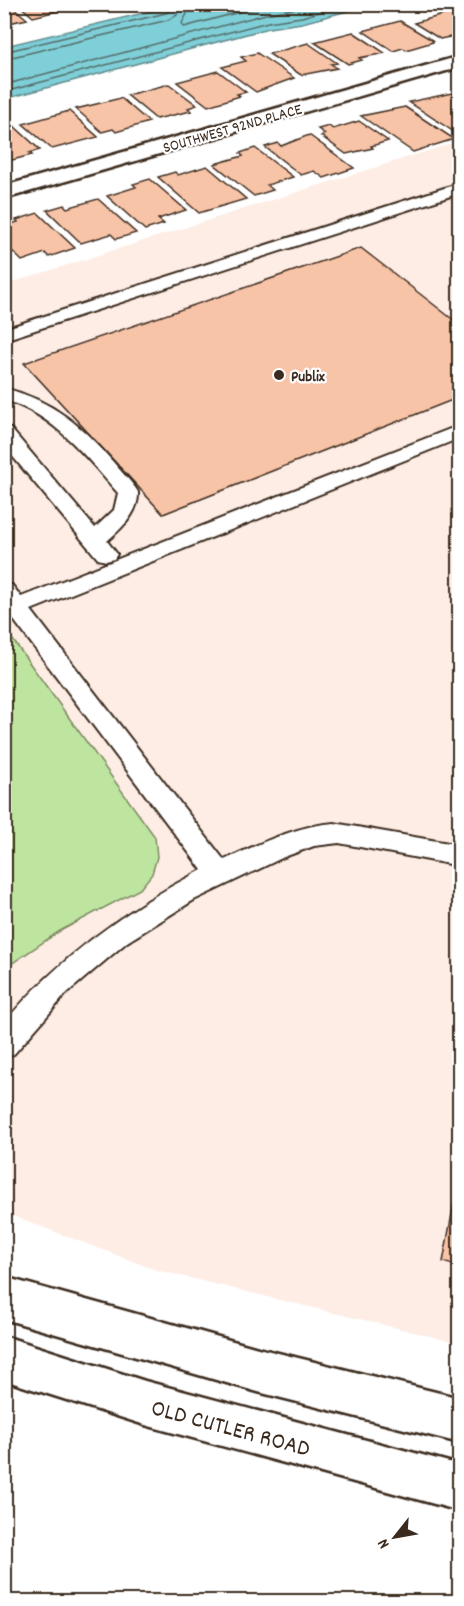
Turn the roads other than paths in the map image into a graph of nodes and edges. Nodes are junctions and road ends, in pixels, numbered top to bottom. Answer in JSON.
{"nodes":[{"id":1,"x":459,"y":61,"type":"edge"},
{"id":2,"x":459,"y":188,"type":"edge"},
{"id":3,"x":4,"y":193,"type":"edge"},
{"id":4,"x":4,"y":335,"type":"edge"},
{"id":5,"x":4,"y":394,"type":"edge"},
{"id":6,"x":459,"y":431,"type":"edge"},
{"id":7,"x":4,"y":433,"type":"edge"},
{"id":8,"x":94,"y":540,"type":"junction"},
{"id":9,"x":117,"y":567,"type":"junction"},
{"id":10,"x":11,"y":598,"type":"edge"},
{"id":11,"x":459,"y":856,"type":"edge"},
{"id":12,"x":219,"y":873,"type":"junction"},
{"id":13,"x":4,"y":1045,"type":"edge"},
{"id":14,"x":4,"y":1298,"type":"edge"},
{"id":15,"x":4,"y":1358,"type":"edge"},
{"id":16,"x":459,"y":1421,"type":"edge"},
{"id":17,"x":459,"y":1488,"type":"edge"}],
"edges":[{"from":1,"to":3,"type":"street","name":"SOUTHWEST 92ND PLACE"},
{"from":2,"to":4,"type":"lane"},
{"from":5,"to":8,"type":"lane"},
{"from":6,"to":9,"type":"lane"},
{"from":7,"to":8,"type":"lane"},
{"from":8,"to":9,"type":"lane"},
{"from":9,"to":10,"type":"lane"},
{"from":10,"to":12,"type":"lane"},
{"from":11,"to":12,"type":"lane"},
{"from":12,"to":13,"type":"lane"},
{"from":14,"to":16,"type":"street"},
{"from":15,"to":17,"type":"street","name":"OLD CUTLER ROAD"}]}
